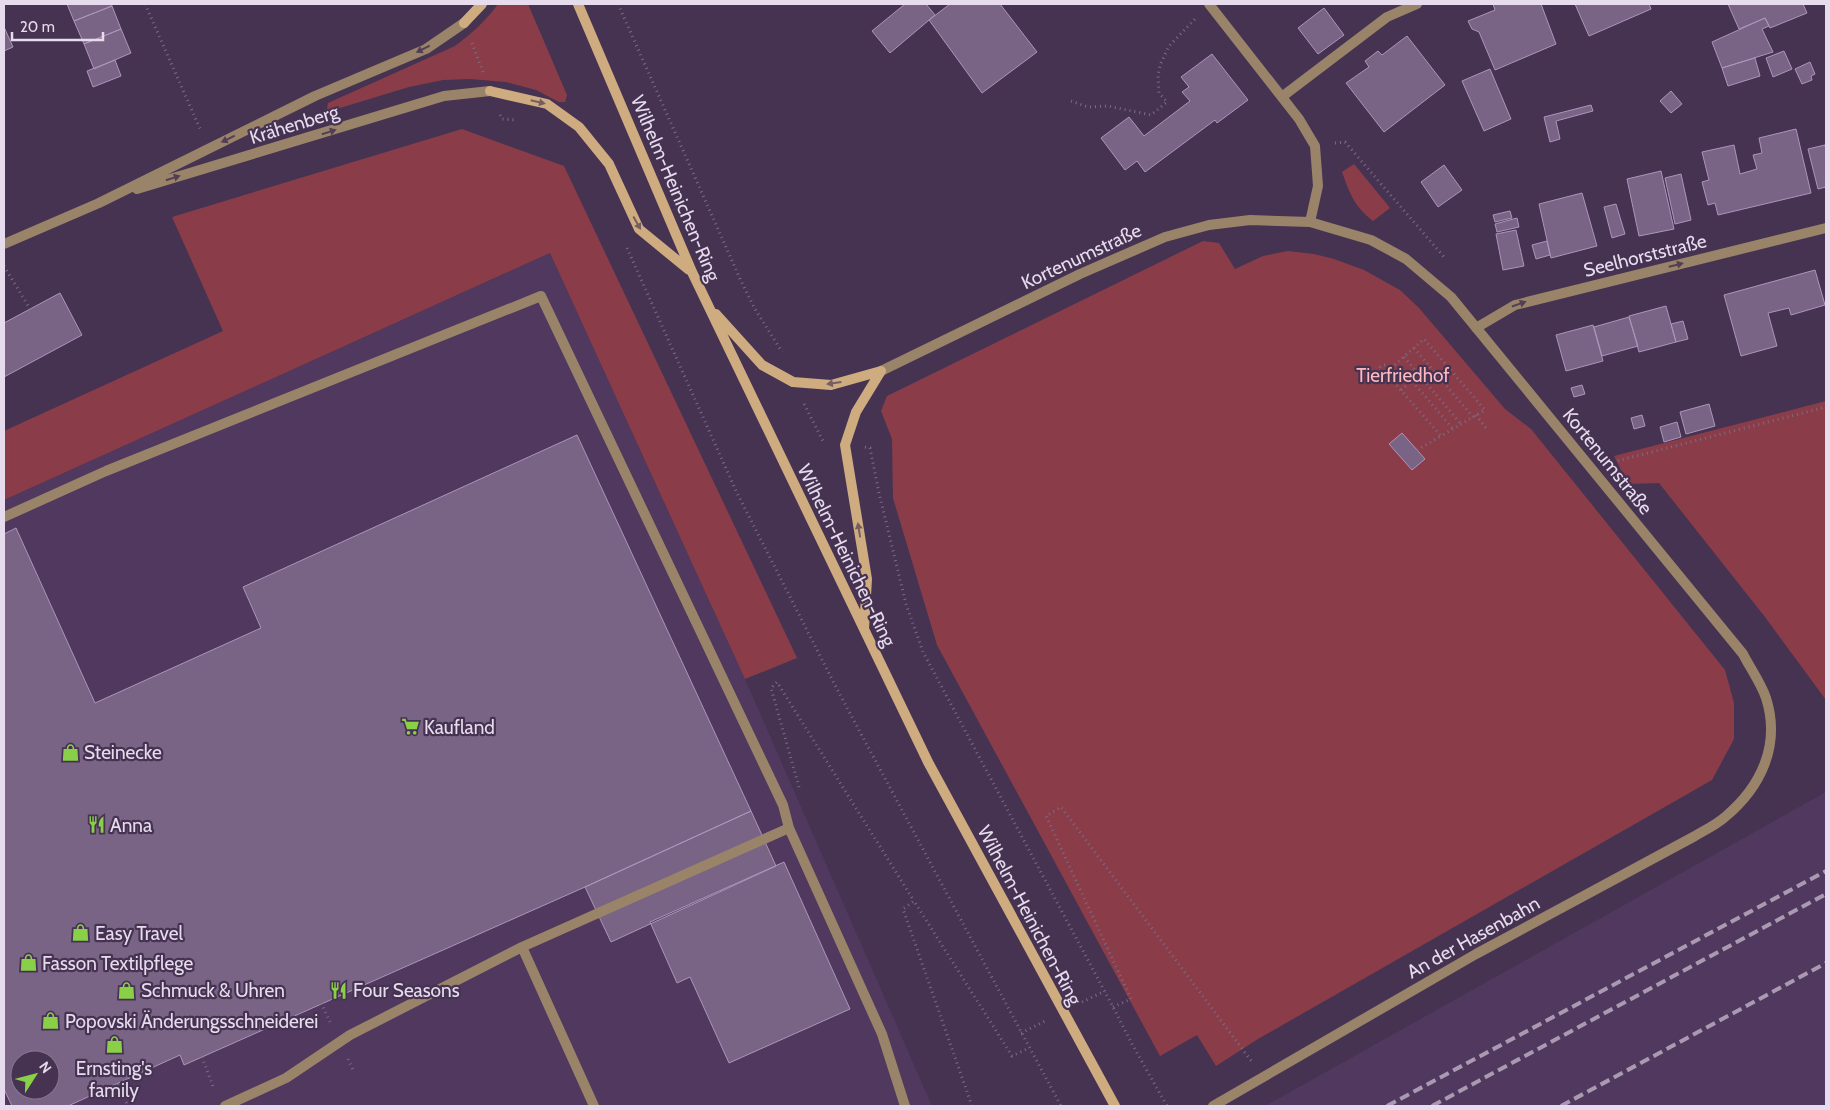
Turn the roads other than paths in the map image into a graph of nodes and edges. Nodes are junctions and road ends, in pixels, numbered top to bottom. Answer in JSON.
{"nodes":[{"id":1,"x":482,"y":4,"type":"edge"},
{"id":2,"x":578,"y":4,"type":"edge"},
{"id":3,"x":1210,"y":4,"type":"edge"},
{"id":4,"x":1417,"y":4,"type":"edge"},
{"id":5,"x":464,"y":23,"type":"joint"},
{"id":6,"x":490,"y":91,"type":"joint"},
{"id":7,"x":1283,"y":96,"type":"junction"},
{"id":8,"x":110,"y":197,"type":"junction"},
{"id":9,"x":1310,"y":222,"type":"junction"},
{"id":10,"x":1826,"y":228,"type":"edge"},
{"id":11,"x":4,"y":244,"type":"edge"},
{"id":12,"x":692,"y":272,"type":"junction"},
{"id":13,"x":708,"y":305,"type":"junction"},
{"id":14,"x":1476,"y":328,"type":"junction"},
{"id":15,"x":881,"y":371,"type":"junction"},
{"id":16,"x":4,"y":516,"type":"edge"},
{"id":17,"x":864,"y":630,"type":"junction"},
{"id":18,"x":1747,"y":797,"type":"joint"},
{"id":19,"x":789,"y":828,"type":"junction"},
{"id":20,"x":522,"y":948,"type":"junction"},
{"id":21,"x":225,"y":1106,"type":"edge"},
{"id":22,"x":594,"y":1106,"type":"edge"},
{"id":23,"x":905,"y":1106,"type":"edge"},
{"id":24,"x":1115,"y":1106,"type":"edge"},
{"id":25,"x":1213,"y":1106,"type":"edge"}],
"edges":[{"from":1,"to":5,"type":"main road"},
{"from":2,"to":12,"type":"main road","name":"Wilhelm-Heinichen-Ring"},
{"from":3,"to":7,"type":"street"},
{"from":4,"to":7,"type":"street"},
{"from":5,"to":8,"type":"street","name":"Krähenberg","one_way":true},
{"from":8,"to":6,"type":"street","name":"Krähenberg","one_way":true},
{"from":6,"to":12,"type":"main road","one_way":true},
{"from":7,"to":9,"type":"street"},
{"from":8,"to":11,"type":"street","name":"Krähenberg"},
{"from":9,"to":14,"type":"street","name":"Kortenumstraße"},
{"from":9,"to":15,"type":"street","name":"Kortenumstraße"},
{"from":14,"to":10,"type":"street","name":"Seelhorststraße","one_way":true},
{"from":12,"to":13,"type":"main road","name":"Wilhelm-Heinichen-Ring"},
{"from":15,"to":13,"type":"main road","one_way":true},
{"from":13,"to":17,"type":"main road","name":"Wilhelm-Heinichen-Ring"},
{"from":14,"to":18,"type":"street","name":"Kortenumstraße"},
{"from":17,"to":15,"type":"main road","one_way":true},
{"from":16,"to":19,"type":"street"},
{"from":17,"to":24,"type":"main road","name":"Wilhelm-Heinichen-Ring"},
{"from":18,"to":25,"type":"street","name":"An der Hasenbahn"},
{"from":19,"to":20,"type":"street"},
{"from":19,"to":23,"type":"street"},
{"from":20,"to":21,"type":"street"},
{"from":20,"to":22,"type":"street"}]}
